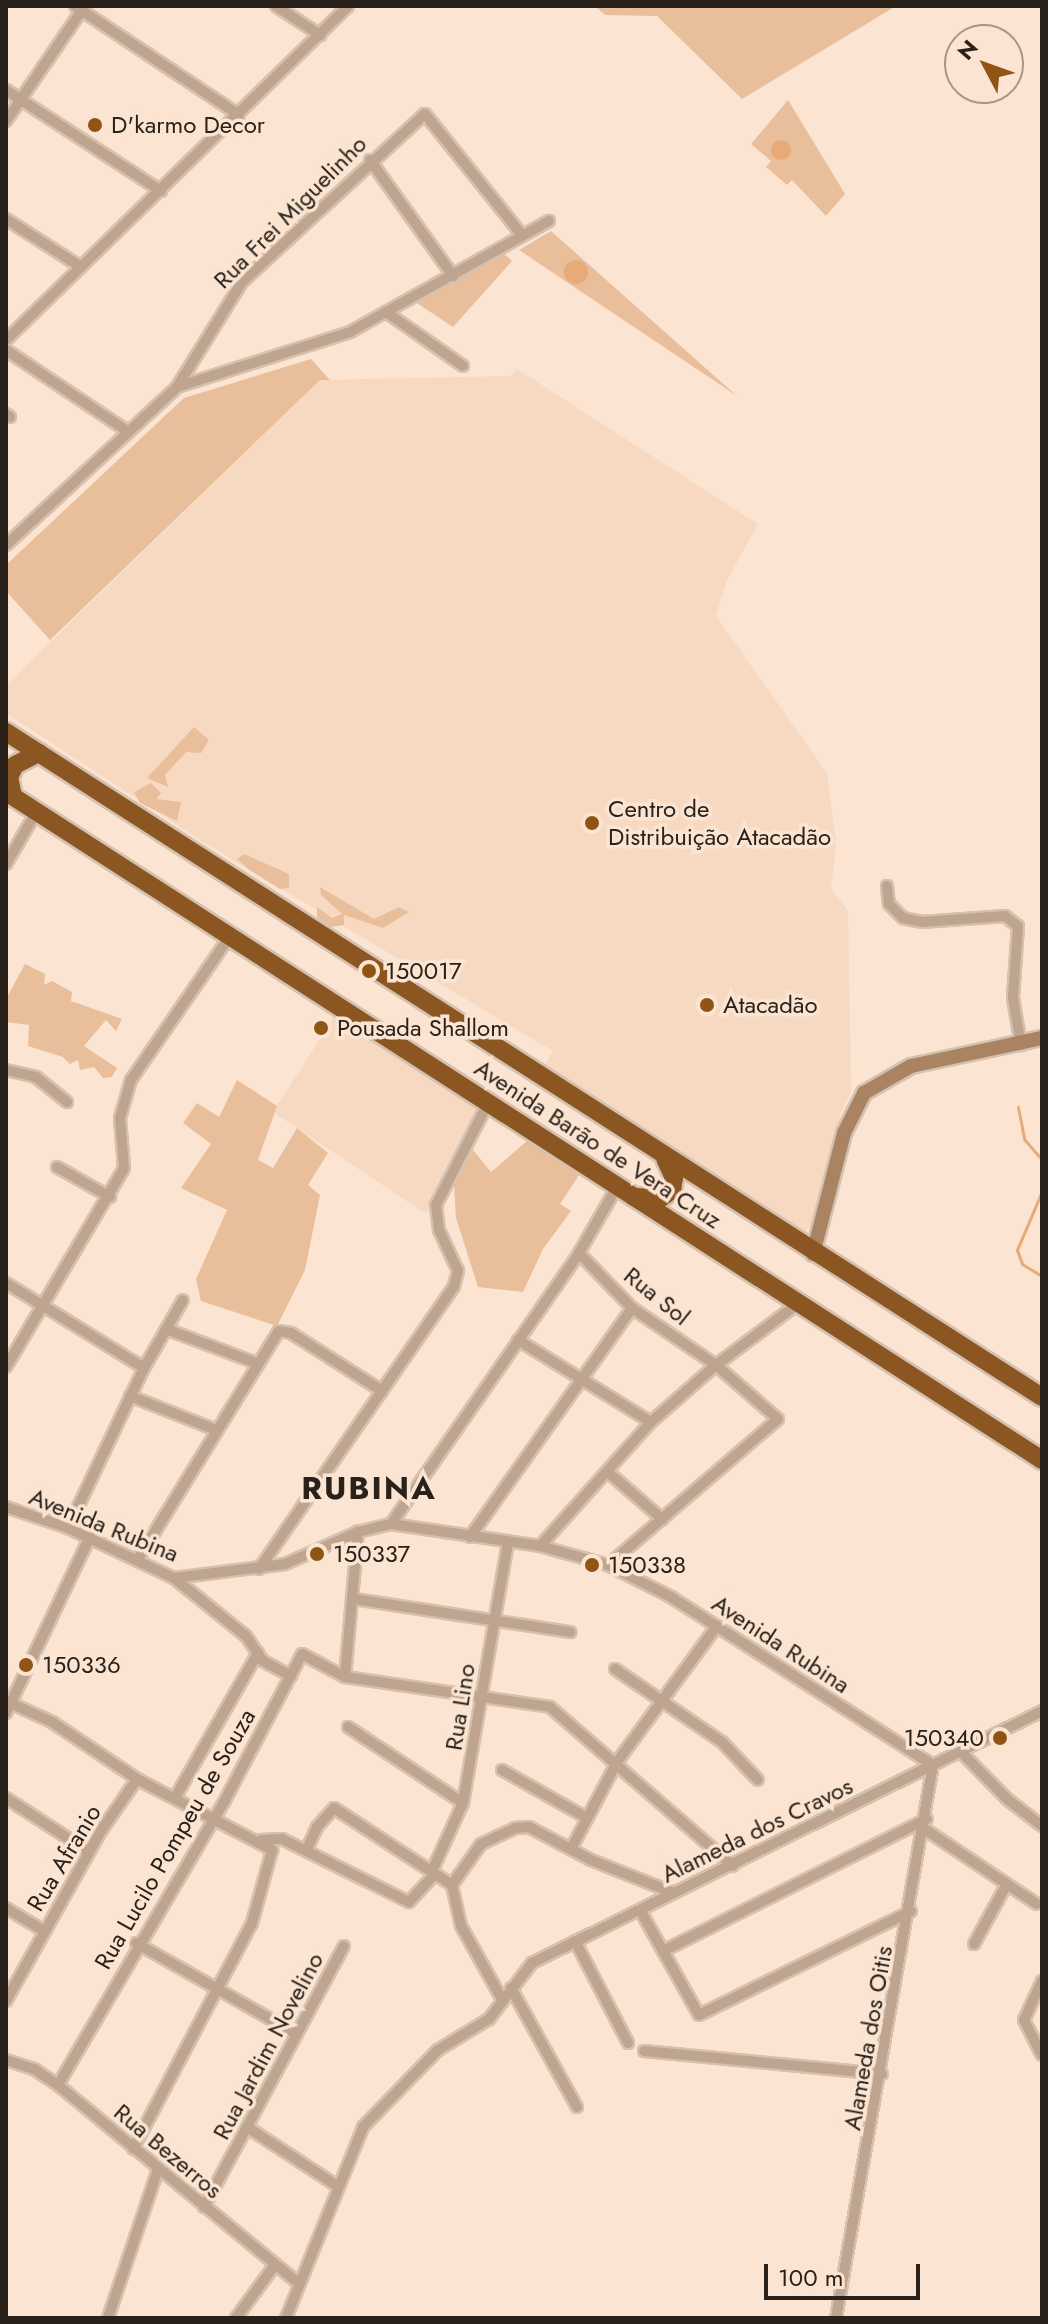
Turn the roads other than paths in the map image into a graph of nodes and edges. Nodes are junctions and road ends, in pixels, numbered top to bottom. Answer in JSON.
{"nodes":[{"id":1,"x":276,"y":6,"type":"edge"},
{"id":2,"x":348,"y":6,"type":"edge"},
{"id":3,"x":81,"y":8,"type":"edge"},
{"id":4,"x":320,"y":35,"type":"junction"},
{"id":5,"x":6,"y":90,"type":"edge"},
{"id":6,"x":20,"y":100,"type":"junction"},
{"id":7,"x":239,"y":115,"type":"junction"},
{"id":8,"x":6,"y":121,"type":"edge"},
{"id":9,"x":370,"y":160,"type":"junction"},
{"id":10,"x":161,"y":191,"type":"junction"},
{"id":11,"x":6,"y":219,"type":"edge"},
{"id":12,"x":549,"y":221,"type":"dead end"},
{"id":13,"x":522,"y":235,"type":"junction"},
{"id":14,"x":81,"y":267,"type":"junction"},
{"id":15,"x":453,"y":276,"type":"junction"},
{"id":16,"x":386,"y":312,"type":"junction"},
{"id":17,"x":6,"y":340,"type":"edge"},
{"id":18,"x":6,"y":350,"type":"edge"},
{"id":19,"x":463,"y":366,"type":"dead end"},
{"id":20,"x":177,"y":387,"type":"junction"},
{"id":21,"x":127,"y":431,"type":"junction"},
{"id":22,"x":6,"y":545,"type":"edge"},
{"id":23,"x":6,"y":732,"type":"edge"},
{"id":24,"x":39,"y":753,"type":"junction"},
{"id":25,"x":9,"y":794,"type":"edge"},
{"id":26,"x":37,"y":811,"type":"junction"},
{"id":27,"x":6,"y":864,"type":"edge"},
{"id":28,"x":887,"y":886,"type":"dead end"},
{"id":29,"x":230,"y":936,"type":"junction"},
{"id":30,"x":1042,"y":1038,"type":"edge"},
{"id":31,"x":1021,"y":1045,"type":"junction"},
{"id":32,"x":6,"y":1070,"type":"edge"},
{"id":33,"x":67,"y":1102,"type":"dead end"},
{"id":34,"x":488,"y":1103,"type":"junction"},
{"id":35,"x":662,"y":1155,"type":"junction"},
{"id":36,"x":57,"y":1167,"type":"dead end"},
{"id":37,"x":624,"y":1192,"type":"junction"},
{"id":38,"x":110,"y":1197,"type":"junction"},
{"id":39,"x":579,"y":1253,"type":"junction"},
{"id":40,"x":813,"y":1254,"type":"junction"},
{"id":41,"x":6,"y":1283,"type":"edge"},
{"id":42,"x":183,"y":1300,"type":"dead end"},
{"id":43,"x":799,"y":1303,"type":"junction"},
{"id":44,"x":41,"y":1305,"type":"junction"},
{"id":45,"x":632,"y":1308,"type":"junction"},
{"id":46,"x":166,"y":1329,"type":"junction"},
{"id":47,"x":518,"y":1340,"type":"junction"},
{"id":48,"x":256,"y":1363,"type":"junction"},
{"id":49,"x":716,"y":1365,"type":"junction"},
{"id":50,"x":6,"y":1367,"type":"edge"},
{"id":51,"x":144,"y":1368,"type":"junction"},
{"id":52,"x":582,"y":1379,"type":"junction"},
{"id":53,"x":382,"y":1391,"type":"junction"},
{"id":54,"x":130,"y":1396,"type":"junction"},
{"id":55,"x":1042,"y":1397,"type":"edge"},
{"id":56,"x":651,"y":1422,"type":"junction"},
{"id":57,"x":216,"y":1430,"type":"junction"},
{"id":58,"x":1023,"y":1448,"type":"junction"},
{"id":59,"x":1042,"y":1460,"type":"edge"},
{"id":60,"x":1042,"y":1466,"type":"edge"},
{"id":61,"x":608,"y":1472,"type":"junction"},
{"id":62,"x":6,"y":1507,"type":"edge"},
{"id":63,"x":662,"y":1519,"type":"junction"},
{"id":64,"x":391,"y":1524,"type":"junction"},
{"id":65,"x":68,"y":1528,"type":"junction"},
{"id":66,"x":358,"y":1532,"type":"junction"},
{"id":67,"x":90,"y":1537,"type":"junction"},
{"id":68,"x":470,"y":1537,"type":"junction"},
{"id":69,"x":508,"y":1543,"type":"junction"},
{"id":70,"x":540,"y":1546,"type":"junction"},
{"id":71,"x":138,"y":1559,"type":"junction"},
{"id":72,"x":608,"y":1565,"type":"junction"},
{"id":73,"x":259,"y":1569,"type":"junction"},
{"id":74,"x":174,"y":1578,"type":"junction"},
{"id":75,"x":354,"y":1599,"type":"junction"},
{"id":76,"x":493,"y":1620,"type":"junction"},
{"id":77,"x":717,"y":1626,"type":"junction"},
{"id":78,"x":570,"y":1632,"type":"dead end"},
{"id":79,"x":258,"y":1653,"type":"junction"},
{"id":80,"x":615,"y":1669,"type":"dead end"},
{"id":81,"x":291,"y":1676,"type":"junction"},
{"id":82,"x":345,"y":1677,"type":"junction"},
{"id":83,"x":483,"y":1697,"type":"junction"},
{"id":84,"x":663,"y":1699,"type":"junction"},
{"id":85,"x":8,"y":1706,"type":"edge"},
{"id":86,"x":1042,"y":1711,"type":"edge"},
{"id":87,"x":348,"y":1727,"type":"dead end"},
{"id":88,"x":963,"y":1754,"type":"junction"},
{"id":89,"x":617,"y":1762,"type":"junction"},
{"id":90,"x":933,"y":1765,"type":"junction"},
{"id":91,"x":502,"y":1770,"type":"dead end"},
{"id":92,"x":137,"y":1779,"type":"junction"},
{"id":93,"x":758,"y":1780,"type":"dead end"},
{"id":94,"x":176,"y":1796,"type":"junction"},
{"id":95,"x":6,"y":1798,"type":"edge"},
{"id":96,"x":463,"y":1803,"type":"junction"},
{"id":97,"x":214,"y":1818,"type":"junction"},
{"id":98,"x":587,"y":1818,"type":"junction"},
{"id":99,"x":926,"y":1825,"type":"junction"},
{"id":100,"x":1042,"y":1826,"type":"edge"},
{"id":101,"x":260,"y":1840,"type":"junction"},
{"id":102,"x":571,"y":1849,"type":"junction"},
{"id":103,"x":306,"y":1851,"type":"junction"},
{"id":104,"x":89,"y":1852,"type":"junction"},
{"id":105,"x":733,"y":1866,"type":"junction"},
{"id":106,"x":433,"y":1872,"type":"junction"},
{"id":107,"x":1007,"y":1884,"type":"junction"},
{"id":108,"x":452,"y":1885,"type":"junction"},
{"id":109,"x":674,"y":1893,"type":"junction"},
{"id":110,"x":1037,"y":1904,"type":"dead end"},
{"id":111,"x":6,"y":1908,"type":"edge"},
{"id":112,"x":640,"y":1910,"type":"junction"},
{"id":113,"x":911,"y":1911,"type":"junction"},
{"id":114,"x":44,"y":1931,"type":"junction"},
{"id":115,"x":575,"y":1941,"type":"junction"},
{"id":116,"x":136,"y":1943,"type":"junction"},
{"id":117,"x":974,"y":1944,"type":"dead end"},
{"id":118,"x":344,"y":1946,"type":"dead end"},
{"id":119,"x":663,"y":1951,"type":"junction"},
{"id":120,"x":1042,"y":1981,"type":"edge"},
{"id":121,"x":511,"y":1988,"type":"junction"},
{"id":122,"x":216,"y":1989,"type":"junction"},
{"id":123,"x":6,"y":2001,"type":"edge"},
{"id":124,"x":503,"y":2001,"type":"junction"},
{"id":125,"x":297,"y":2034,"type":"junction"},
{"id":126,"x":628,"y":2043,"type":"dead end"},
{"id":127,"x":644,"y":2051,"type":"dead end"},
{"id":128,"x":1042,"y":2055,"type":"edge"},
{"id":129,"x":6,"y":2060,"type":"edge"},
{"id":130,"x":882,"y":2074,"type":"junction"},
{"id":131,"x":58,"y":2085,"type":"junction"},
{"id":132,"x":577,"y":2107,"type":"dead end"},
{"id":133,"x":247,"y":2127,"type":"junction"},
{"id":134,"x":133,"y":2149,"type":"junction"},
{"id":135,"x":157,"y":2172,"type":"junction"},
{"id":136,"x":337,"y":2186,"type":"junction"},
{"id":137,"x":204,"y":2207,"type":"junction"},
{"id":138,"x":275,"y":2265,"type":"junction"},
{"id":139,"x":299,"y":2284,"type":"junction"},
{"id":140,"x":108,"y":2318,"type":"edge"},
{"id":141,"x":236,"y":2318,"type":"edge"},
{"id":142,"x":286,"y":2318,"type":"edge"},
{"id":143,"x":836,"y":2318,"type":"edge"}],
"edges":[{"from":1,"to":4,"type":"street"},
{"from":2,"to":4,"type":"street"},
{"from":3,"to":6,"type":"street"},
{"from":3,"to":7,"type":"street"},
{"from":4,"to":7,"type":"street"},
{"from":5,"to":6,"type":"street"},
{"from":6,"to":8,"type":"street"},
{"from":6,"to":10,"type":"street"},
{"from":7,"to":10,"type":"street"},
{"from":9,"to":13,"type":"street","name":"Rua Frei Miguelinho"},
{"from":9,"to":15,"type":"street"},
{"from":9,"to":20,"type":"street","name":"Rua Frei Miguelinho"},
{"from":10,"to":14,"type":"street"},
{"from":11,"to":14,"type":"street"},
{"from":12,"to":13,"type":"street"},
{"from":13,"to":15,"type":"street"},
{"from":14,"to":17,"type":"street"},
{"from":15,"to":16,"type":"street"},
{"from":16,"to":19,"type":"street"},
{"from":16,"to":20,"type":"street"},
{"from":18,"to":21,"type":"street"},
{"from":20,"to":21,"type":"street","name":"Rua Frei Miguelinho"},
{"from":21,"to":22,"type":"street","name":"Rua Frei Miguelinho"},
{"from":23,"to":24,"type":"highway","name":"Avenida Barão de Vera Cruz"},
{"from":24,"to":25,"type":"highway"},
{"from":24,"to":35,"type":"highway","name":"Avenida Barão de Vera Cruz"},
{"from":25,"to":26,"type":"highway","name":"Avenida Barão de Vera Cruz"},
{"from":26,"to":27,"type":"street"},
{"from":26,"to":29,"type":"highway","name":"Avenida Barão de Vera Cruz"},
{"from":28,"to":31,"type":"street"},
{"from":29,"to":34,"type":"highway","name":"Avenida Barão de Vera Cruz"},
{"from":29,"to":38,"type":"street"},
{"from":30,"to":31,"type":"street"},
{"from":31,"to":40,"type":"street"},
{"from":32,"to":33,"type":"street"},
{"from":34,"to":37,"type":"highway","name":"Avenida Barão de Vera Cruz"},
{"from":34,"to":53,"type":"street"},
{"from":35,"to":37,"type":"highway"},
{"from":35,"to":40,"type":"highway","name":"Avenida Barão de Vera Cruz"},
{"from":36,"to":38,"type":"street"},
{"from":37,"to":39,"type":"street"},
{"from":37,"to":43,"type":"highway","name":"Avenida Barão de Vera Cruz"},
{"from":38,"to":44,"type":"street"},
{"from":39,"to":45,"type":"street","name":"Rua Sol"},
{"from":39,"to":47,"type":"street"},
{"from":40,"to":55,"type":"highway","name":"Avenida Barão de Vera Cruz"},
{"from":41,"to":44,"type":"street"},
{"from":42,"to":46,"type":"street"},
{"from":43,"to":49,"type":"street"},
{"from":43,"to":58,"type":"highway","name":"Avenida Barão de Vera Cruz"},
{"from":44,"to":50,"type":"street"},
{"from":44,"to":51,"type":"street"},
{"from":45,"to":49,"type":"street","name":"Rua Sol"},
{"from":45,"to":52,"type":"street"},
{"from":46,"to":48,"type":"street"},
{"from":46,"to":51,"type":"street"},
{"from":47,"to":52,"type":"street"},
{"from":47,"to":64,"type":"street"},
{"from":48,"to":53,"type":"street"},
{"from":48,"to":57,"type":"street"},
{"from":49,"to":56,"type":"street"},
{"from":49,"to":63,"type":"street","name":"Rua Sol"},
{"from":51,"to":54,"type":"street"},
{"from":52,"to":56,"type":"street"},
{"from":52,"to":68,"type":"street"},
{"from":53,"to":73,"type":"street"},
{"from":54,"to":57,"type":"street"},
{"from":54,"to":65,"type":"street"},
{"from":56,"to":61,"type":"street"},
{"from":57,"to":71,"type":"street"},
{"from":58,"to":59,"type":"highway","name":"Avenida Barão de Vera Cruz"},
{"from":58,"to":60,"type":"highway"},
{"from":61,"to":63,"type":"street"},
{"from":61,"to":70,"type":"street"},
{"from":62,"to":65,"type":"street","name":"Avenida Rubina"},
{"from":63,"to":72,"type":"street"},
{"from":64,"to":66,"type":"street","name":"Avenida Rubina"},
{"from":64,"to":68,"type":"street","name":"Avenida Rubina"},
{"from":65,"to":67,"type":"street","name":"Avenida Rubina"},
{"from":66,"to":73,"type":"street","name":"Avenida Rubina"},
{"from":66,"to":75,"type":"street"},
{"from":67,"to":71,"type":"street","name":"Avenida Rubina"},
{"from":67,"to":85,"type":"street"},
{"from":68,"to":69,"type":"street","name":"Avenida Rubina"},
{"from":69,"to":70,"type":"street","name":"Avenida Rubina"},
{"from":69,"to":76,"type":"street","name":"Rua Lino"},
{"from":70,"to":72,"type":"street","name":"Avenida Rubina"},
{"from":71,"to":74,"type":"street","name":"Avenida Rubina"},
{"from":72,"to":77,"type":"street","name":"Avenida Rubina"},
{"from":73,"to":74,"type":"street","name":"Avenida Rubina"},
{"from":74,"to":79,"type":"street"},
{"from":75,"to":76,"type":"street"},
{"from":75,"to":82,"type":"street"},
{"from":76,"to":78,"type":"street"},
{"from":76,"to":83,"type":"street","name":"Rua Lino"},
{"from":77,"to":84,"type":"street"},
{"from":77,"to":90,"type":"street","name":"Avenida Rubina"},
{"from":79,"to":81,"type":"street"},
{"from":79,"to":94,"type":"street"},
{"from":80,"to":84,"type":"street"},
{"from":81,"to":82,"type":"street"},
{"from":81,"to":97,"type":"street","name":"Rua Lucilo Pompeu de Souza"},
{"from":82,"to":83,"type":"street"},
{"from":83,"to":89,"type":"street"},
{"from":83,"to":96,"type":"street","name":"Rua Lino"},
{"from":84,"to":89,"type":"street"},
{"from":84,"to":93,"type":"street"},
{"from":85,"to":92,"type":"street"},
{"from":86,"to":88,"type":"street","name":"Alameda dos Cravos"},
{"from":87,"to":96,"type":"street"},
{"from":88,"to":90,"type":"street","name":"Alameda dos Cravos"},
{"from":88,"to":100,"type":"street"},
{"from":89,"to":98,"type":"street"},
{"from":89,"to":105,"type":"street"},
{"from":90,"to":99,"type":"street","name":"Alameda dos Oitis"},
{"from":90,"to":105,"type":"street","name":"Alameda dos Cravos"},
{"from":91,"to":98,"type":"street"},
{"from":92,"to":94,"type":"street"},
{"from":92,"to":104,"type":"street","name":"Rua Afranio"},
{"from":94,"to":97,"type":"street"},
{"from":95,"to":104,"type":"street"},
{"from":96,"to":106,"type":"street","name":"Rua Lino"},
{"from":97,"to":101,"type":"street"},
{"from":97,"to":116,"type":"street","name":"Rua Lucilo Pompeu de Souza"},
{"from":98,"to":102,"type":"street"},
{"from":99,"to":107,"type":"street"},
{"from":99,"to":113,"type":"street","name":"Alameda dos Oitis"},
{"from":99,"to":119,"type":"street"},
{"from":101,"to":103,"type":"street"},
{"from":101,"to":122,"type":"street"},
{"from":102,"to":108,"type":"street"},
{"from":102,"to":109,"type":"street"},
{"from":103,"to":106,"type":"street"},
{"from":103,"to":106,"type":"street"},
{"from":104,"to":114,"type":"street","name":"Rua Afranio"},
{"from":105,"to":109,"type":"street","name":"Alameda dos Cravos"},
{"from":106,"to":108,"type":"street"},
{"from":107,"to":110,"type":"street"},
{"from":107,"to":117,"type":"street"},
{"from":108,"to":124,"type":"street"},
{"from":109,"to":112,"type":"street","name":"Alameda dos Cravos"},
{"from":111,"to":114,"type":"street"},
{"from":112,"to":115,"type":"street","name":"Alameda dos Cravos"},
{"from":112,"to":119,"type":"street"},
{"from":113,"to":119,"type":"street"},
{"from":113,"to":130,"type":"street","name":"Alameda dos Oitis"},
{"from":114,"to":123,"type":"street","name":"Rua Afranio"},
{"from":115,"to":121,"type":"street","name":"Alameda dos Cravos"},
{"from":115,"to":126,"type":"street"},
{"from":116,"to":122,"type":"street"},
{"from":116,"to":131,"type":"street","name":"Rua Lucilo Pompeu de Souza"},
{"from":118,"to":125,"type":"street","name":"Rua Jardim Novelino"},
{"from":120,"to":128,"type":"street"},
{"from":121,"to":124,"type":"street","name":"Alameda dos Cravos"},
{"from":121,"to":132,"type":"street"},
{"from":122,"to":125,"type":"street"},
{"from":122,"to":134,"type":"street"},
{"from":124,"to":136,"type":"street","name":"Alameda dos Cravos"},
{"from":125,"to":133,"type":"street","name":"Rua Jardim Novelino"},
{"from":127,"to":130,"type":"street"},
{"from":129,"to":131,"type":"street","name":"Rua Bezerros"},
{"from":130,"to":143,"type":"street","name":"Alameda dos Oitis"},
{"from":131,"to":134,"type":"street","name":"Rua Bezerros"},
{"from":133,"to":136,"type":"street"},
{"from":133,"to":137,"type":"street","name":"Rua Jardim Novelino"},
{"from":134,"to":135,"type":"street","name":"Rua Bezerros"},
{"from":135,"to":137,"type":"street","name":"Rua Bezerros"},
{"from":135,"to":140,"type":"street"},
{"from":136,"to":139,"type":"street","name":"Alameda dos Cravos"},
{"from":137,"to":138,"type":"street","name":"Rua Bezerros"},
{"from":138,"to":139,"type":"street","name":"Rua Bezerros"},
{"from":138,"to":141,"type":"street"},
{"from":139,"to":142,"type":"street","name":"Alameda dos Cravos"}]}
